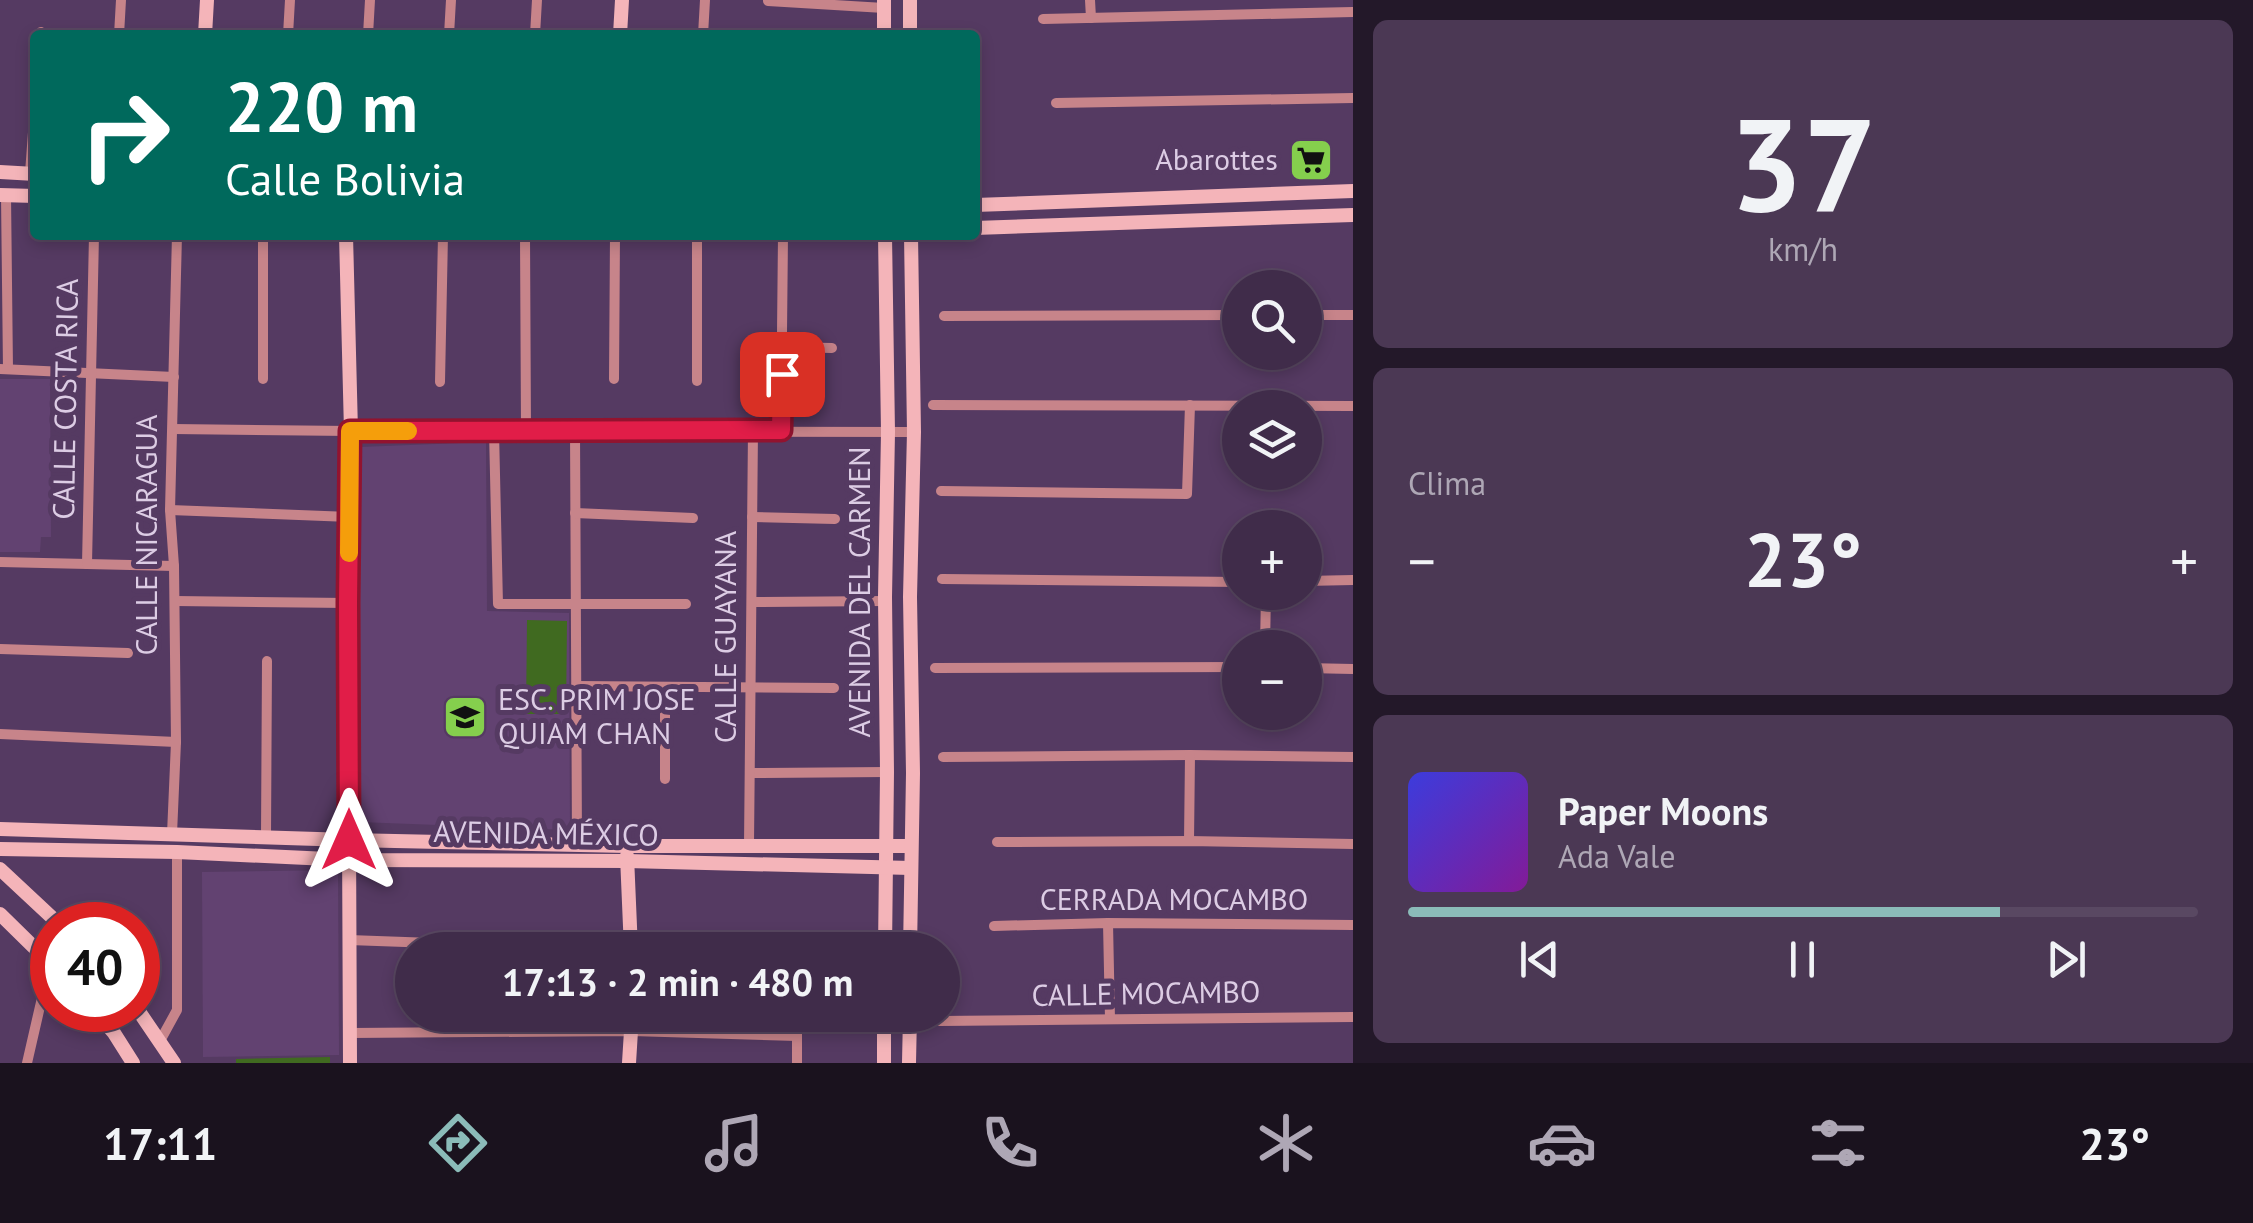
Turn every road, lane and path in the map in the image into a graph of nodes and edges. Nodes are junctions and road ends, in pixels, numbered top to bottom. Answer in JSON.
{"nodes":[{"id":1,"x":121,"y":0,"type":"edge"},
{"id":2,"x":207,"y":0,"type":"edge"},
{"id":3,"x":290,"y":0,"type":"edge"},
{"id":4,"x":370,"y":0,"type":"edge"},
{"id":5,"x":450,"y":0,"type":"edge"},
{"id":6,"x":537,"y":0,"type":"edge"},
{"id":7,"x":622,"y":0,"type":"edge"},
{"id":8,"x":705,"y":0,"type":"edge"},
{"id":9,"x":910,"y":0,"type":"edge"},
{"id":10,"x":1090,"y":0,"type":"edge"},
{"id":11,"x":768,"y":1,"type":"edge"},
{"id":12,"x":884,"y":4,"type":"edge"},
{"id":13,"x":1353,"y":12,"type":"edge"},
{"id":14,"x":1090,"y":18,"type":"junction"},
{"id":15,"x":1043,"y":19,"type":"dead end"},
{"id":16,"x":118,"y":30,"type":"edge"},
{"id":17,"x":205,"y":30,"type":"edge"},
{"id":18,"x":288,"y":30,"type":"edge"},
{"id":19,"x":368,"y":30,"type":"edge"},
{"id":20,"x":449,"y":30,"type":"edge"},
{"id":21,"x":535,"y":30,"type":"edge"},
{"id":22,"x":620,"y":30,"type":"edge"},
{"id":23,"x":703,"y":30,"type":"edge"},
{"id":24,"x":884,"y":30,"type":"edge"},
{"id":25,"x":910,"y":30,"type":"edge"},
{"id":26,"x":1353,"y":98,"type":"edge"},
{"id":27,"x":1056,"y":103,"type":"dead end"},
{"id":28,"x":0,"y":172,"type":"edge"},
{"id":29,"x":30,"y":173,"type":"edge"},
{"id":30,"x":1353,"y":191,"type":"edge"},
{"id":31,"x":3,"y":195,"type":"edge"},
{"id":32,"x":30,"y":196,"type":"edge"},
{"id":33,"x":980,"y":205,"type":"edge"},
{"id":34,"x":1353,"y":215,"type":"edge"},
{"id":35,"x":980,"y":228,"type":"edge"},
{"id":36,"x":94,"y":240,"type":"edge"},
{"id":37,"x":177,"y":240,"type":"edge"},
{"id":38,"x":263,"y":240,"type":"edge"},
{"id":39,"x":346,"y":240,"type":"edge"},
{"id":40,"x":444,"y":240,"type":"edge"},
{"id":41,"x":525,"y":240,"type":"edge"},
{"id":42,"x":615,"y":240,"type":"edge"},
{"id":43,"x":697,"y":240,"type":"edge"},
{"id":44,"x":783,"y":240,"type":"edge"},
{"id":45,"x":884,"y":240,"type":"edge"},
{"id":46,"x":911,"y":240,"type":"edge"},
{"id":47,"x":1353,"y":314,"type":"edge"},
{"id":48,"x":1222,"y":315,"type":"edge"},
{"id":49,"x":1322,"y":315,"type":"edge"},
{"id":50,"x":944,"y":316,"type":"dead end"},
{"id":51,"x":782,"y":347,"type":"junction"},
{"id":52,"x":832,"y":348,"type":"dead end"},
{"id":53,"x":4,"y":369,"type":"edge"},
{"id":54,"x":90,"y":372,"type":"junction"},
{"id":55,"x":174,"y":376,"type":"junction"},
{"id":56,"x":264,"y":378,"type":"dead end"},
{"id":57,"x":614,"y":379,"type":"dead end"},
{"id":58,"x":698,"y":380,"type":"dead end"},
{"id":59,"x":440,"y":382,"type":"dead end"},
{"id":60,"x":933,"y":405,"type":"dead end"},
{"id":61,"x":1190,"y":405,"type":"junction"},
{"id":62,"x":1353,"y":406,"type":"edge"},
{"id":63,"x":172,"y":429,"type":"junction"},
{"id":64,"x":494,"y":430,"type":"junction"},
{"id":65,"x":526,"y":430,"type":"junction"},
{"id":66,"x":575,"y":430,"type":"junction"},
{"id":67,"x":753,"y":430,"type":"junction"},
{"id":68,"x":781,"y":430,"type":"junction"},
{"id":69,"x":350,"y":431,"type":"junction"},
{"id":70,"x":888,"y":432,"type":"junction"},
{"id":71,"x":914,"y":432,"type":"junction"},
{"id":72,"x":941,"y":490,"type":"dead end"},
{"id":73,"x":170,"y":510,"type":"junction"},
{"id":74,"x":575,"y":513,"type":"junction"},
{"id":75,"x":350,"y":517,"type":"junction"},
{"id":76,"x":752,"y":517,"type":"junction"},
{"id":77,"x":693,"y":518,"type":"dead end"},
{"id":78,"x":835,"y":519,"type":"dead end"},
{"id":79,"x":0,"y":562,"type":"edge"},
{"id":80,"x":87,"y":564,"type":"junction"},
{"id":81,"x":174,"y":566,"type":"junction"},
{"id":82,"x":942,"y":580,"type":"dead end"},
{"id":83,"x":1353,"y":580,"type":"edge"},
{"id":84,"x":1322,"y":581,"type":"edge"},
{"id":85,"x":1222,"y":582,"type":"edge"},
{"id":86,"x":175,"y":601,"type":"junction"},
{"id":87,"x":885,"y":601,"type":"junction"},
{"id":88,"x":752,"y":602,"type":"junction"},
{"id":89,"x":348,"y":603,"type":"junction"},
{"id":90,"x":576,"y":603,"type":"junction"},
{"id":91,"x":686,"y":604,"type":"dead end"},
{"id":92,"x":0,"y":648,"type":"edge"},
{"id":93,"x":128,"y":653,"type":"dead end"},
{"id":94,"x":267,"y":662,"type":"dead end"},
{"id":95,"x":1222,"y":667,"type":"edge"},
{"id":96,"x":935,"y":668,"type":"dead end"},
{"id":97,"x":1322,"y":668,"type":"edge"},
{"id":98,"x":1353,"y":669,"type":"edge"},
{"id":99,"x":576,"y":686,"type":"junction"},
{"id":100,"x":664,"y":687,"type":"junction"},
{"id":101,"x":751,"y":687,"type":"junction"},
{"id":102,"x":834,"y":688,"type":"dead end"},
{"id":103,"x":0,"y":734,"type":"edge"},
{"id":104,"x":176,"y":742,"type":"junction"},
{"id":105,"x":1190,"y":755,"type":"junction"},
{"id":106,"x":943,"y":757,"type":"dead end"},
{"id":107,"x":1353,"y":757,"type":"edge"},
{"id":108,"x":887,"y":772,"type":"junction"},
{"id":109,"x":750,"y":773,"type":"junction"},
{"id":110,"x":665,"y":779,"type":"dead end"},
{"id":111,"x":0,"y":829,"type":"edge"},
{"id":112,"x":172,"y":834,"type":"junction"},
{"id":113,"x":266,"y":838,"type":"junction"},
{"id":114,"x":349,"y":840,"type":"junction"},
{"id":115,"x":1189,"y":840,"type":"junction"},
{"id":116,"x":997,"y":842,"type":"dead end"},
{"id":117,"x":577,"y":844,"type":"junction"},
{"id":118,"x":1353,"y":844,"type":"edge"},
{"id":119,"x":749,"y":845,"type":"junction"},
{"id":120,"x":885,"y":846,"type":"junction"},
{"id":121,"x":911,"y":846,"type":"junction"},
{"id":122,"x":0,"y":849,"type":"edge"},
{"id":123,"x":177,"y":852,"type":"junction"},
{"id":124,"x":627,"y":853,"type":"junction"},
{"id":125,"x":349,"y":860,"type":"junction"},
{"id":126,"x":0,"y":868,"type":"edge"},
{"id":127,"x":885,"y":868,"type":"junction"},
{"id":128,"x":911,"y":868,"type":"junction"},
{"id":129,"x":36,"y":902,"type":"edge"},
{"id":130,"x":0,"y":914,"type":"edge"},
{"id":131,"x":1108,"y":923,"type":"junction"},
{"id":132,"x":1353,"y":925,"type":"edge"},
{"id":133,"x":994,"y":926,"type":"dead end"},
{"id":134,"x":631,"y":932,"type":"edge"},
{"id":135,"x":885,"y":932,"type":"edge"},
{"id":136,"x":910,"y":932,"type":"edge"},
{"id":137,"x":349,"y":940,"type":"junction"},
{"id":138,"x":395,"y":942,"type":"edge"},
{"id":139,"x":30,"y":943,"type":"edge"},
{"id":140,"x":1353,"y":1017,"type":"edge"},
{"id":141,"x":1110,"y":1019,"type":"junction"},
{"id":142,"x":960,"y":1021,"type":"edge"},
{"id":143,"x":395,"y":1031,"type":"edge"},
{"id":144,"x":35,"y":1032,"type":"edge"},
{"id":145,"x":114,"y":1032,"type":"edge"},
{"id":146,"x":154,"y":1032,"type":"edge"},
{"id":147,"x":631,"y":1032,"type":"edge"},
{"id":148,"x":746,"y":1032,"type":"edge"},
{"id":149,"x":797,"y":1032,"type":"edge"},
{"id":150,"x":884,"y":1032,"type":"edge"},
{"id":151,"x":910,"y":1032,"type":"edge"},
{"id":152,"x":350,"y":1033,"type":"junction"},
{"id":153,"x":797,"y":1036,"type":"junction"},
{"id":154,"x":160,"y":1041,"type":"junction"},
{"id":155,"x":27,"y":1063,"type":"edge"},
{"id":156,"x":133,"y":1063,"type":"edge"},
{"id":157,"x":174,"y":1063,"type":"edge"},
{"id":158,"x":350,"y":1063,"type":"edge"},
{"id":159,"x":629,"y":1063,"type":"edge"},
{"id":160,"x":797,"y":1063,"type":"edge"},
{"id":161,"x":884,"y":1063,"type":"edge"},
{"id":162,"x":909,"y":1063,"type":"edge"}],
"edges":[{"from":1,"to":16,"type":"street"},
{"from":2,"to":17,"type":"street"},
{"from":3,"to":18,"type":"street"},
{"from":4,"to":19,"type":"street"},
{"from":5,"to":20,"type":"street"},
{"from":6,"to":21,"type":"street"},
{"from":7,"to":22,"type":"street"},
{"from":8,"to":23,"type":"street"},
{"from":9,"to":25,"type":"street"},
{"from":10,"to":14,"type":"street"},
{"from":11,"to":12,"type":"street"},
{"from":12,"to":24,"type":"street"},
{"from":13,"to":14,"type":"street"},
{"from":14,"to":15,"type":"street"},
{"from":26,"to":27,"type":"street"},
{"from":28,"to":29,"type":"street"},
{"from":30,"to":33,"type":"street"},
{"from":31,"to":32,"type":"street"},
{"from":31,"to":53,"type":"street"},
{"from":34,"to":35,"type":"street"},
{"from":36,"to":54,"type":"street","name":"CALLE COSTA RICA"},
{"from":37,"to":55,"type":"street","name":"CALLE NICARAGUA"},
{"from":38,"to":56,"type":"street"},
{"from":39,"to":69,"type":"street"},
{"from":40,"to":59,"type":"street"},
{"from":41,"to":65,"type":"street"},
{"from":42,"to":57,"type":"street"},
{"from":43,"to":58,"type":"street"},
{"from":44,"to":51,"type":"street"},
{"from":45,"to":70,"type":"street","name":"AVENIDA DEL CARMEN"},
{"from":46,"to":71,"type":"street","name":"AVENIDA DEL CARMEN"},
{"from":47,"to":49,"type":"street"},
{"from":48,"to":50,"type":"street"},
{"from":51,"to":52,"type":"street"},
{"from":51,"to":68,"type":"street"},
{"from":53,"to":54,"type":"street"},
{"from":54,"to":55,"type":"street"},
{"from":54,"to":80,"type":"street","name":"CALLE COSTA RICA"},
{"from":55,"to":63,"type":"street","name":"CALLE NICARAGUA"},
{"from":60,"to":61,"type":"street"},
{"from":61,"to":62,"type":"street"},
{"from":61,"to":72,"type":"street"},
{"from":63,"to":69,"type":"street"},
{"from":63,"to":73,"type":"street","name":"CALLE NICARAGUA"},
{"from":64,"to":65,"type":"street"},
{"from":64,"to":69,"type":"street"},
{"from":64,"to":90,"type":"street"},
{"from":65,"to":66,"type":"street"},
{"from":66,"to":67,"type":"street"},
{"from":66,"to":74,"type":"street"},
{"from":67,"to":68,"type":"street"},
{"from":67,"to":76,"type":"street","name":"CALLE GUAYANA"},
{"from":68,"to":70,"type":"street"},
{"from":69,"to":75,"type":"street"},
{"from":70,"to":71,"type":"street"},
{"from":70,"to":87,"type":"street","name":"AVENIDA DEL CARMEN"},
{"from":71,"to":121,"type":"street","name":"AVENIDA DEL CARMEN"},
{"from":73,"to":75,"type":"street"},
{"from":73,"to":81,"type":"street","name":"CALLE NICARAGUA"},
{"from":74,"to":77,"type":"street"},
{"from":74,"to":90,"type":"street"},
{"from":75,"to":89,"type":"street"},
{"from":76,"to":78,"type":"street"},
{"from":76,"to":88,"type":"street","name":"CALLE GUAYANA"},
{"from":79,"to":80,"type":"street"},
{"from":80,"to":81,"type":"street"},
{"from":81,"to":86,"type":"street","name":"CALLE NICARAGUA"},
{"from":82,"to":85,"type":"street"},
{"from":83,"to":84,"type":"street"},
{"from":86,"to":89,"type":"street"},
{"from":86,"to":104,"type":"street","name":"CALLE NICARAGUA"},
{"from":87,"to":88,"type":"street"},
{"from":87,"to":108,"type":"street","name":"AVENIDA DEL CARMEN"},
{"from":88,"to":101,"type":"street","name":"CALLE GUAYANA"},
{"from":89,"to":114,"type":"street"},
{"from":90,"to":91,"type":"street"},
{"from":90,"to":99,"type":"street"},
{"from":92,"to":93,"type":"street"},
{"from":94,"to":113,"type":"street"},
{"from":95,"to":96,"type":"street"},
{"from":97,"to":98,"type":"street"},
{"from":99,"to":100,"type":"street"},
{"from":99,"to":117,"type":"street"},
{"from":100,"to":101,"type":"street"},
{"from":100,"to":110,"type":"street"},
{"from":101,"to":102,"type":"street"},
{"from":101,"to":109,"type":"street","name":"CALLE GUAYANA"},
{"from":103,"to":104,"type":"street"},
{"from":104,"to":112,"type":"street","name":"CALLE NICARAGUA"},
{"from":105,"to":106,"type":"street"},
{"from":105,"to":107,"type":"street"},
{"from":105,"to":115,"type":"street"},
{"from":108,"to":109,"type":"street"},
{"from":108,"to":120,"type":"street","name":"AVENIDA DEL CARMEN"},
{"from":109,"to":119,"type":"street","name":"CALLE GUAYANA"},
{"from":111,"to":112,"type":"street","name":"AVENIDA MÉXICO"},
{"from":112,"to":113,"type":"street","name":"AVENIDA MÉXICO"},
{"from":113,"to":114,"type":"street","name":"AVENIDA MÉXICO"},
{"from":114,"to":117,"type":"street","name":"AVENIDA MÉXICO"},
{"from":114,"to":125,"type":"street"},
{"from":115,"to":116,"type":"street"},
{"from":115,"to":118,"type":"street"},
{"from":117,"to":124,"type":"street","name":"AVENIDA MÉXICO"},
{"from":119,"to":120,"type":"street","name":"AVENIDA MÉXICO"},
{"from":119,"to":124,"type":"street","name":"AVENIDA MÉXICO"},
{"from":120,"to":121,"type":"street","name":"AVENIDA MÉXICO"},
{"from":120,"to":127,"type":"street","name":"AVENIDA DEL CARMEN"},
{"from":121,"to":128,"type":"street","name":"AVENIDA DEL CARMEN"},
{"from":122,"to":123,"type":"street","name":"AVENIDA MÉXICO"},
{"from":123,"to":125,"type":"street","name":"AVENIDA MÉXICO"},
{"from":123,"to":154,"type":"street"},
{"from":124,"to":125,"type":"street","name":"AVENIDA MÉXICO"},
{"from":124,"to":127,"type":"street","name":"AVENIDA MÉXICO"},
{"from":124,"to":134,"type":"street"},
{"from":125,"to":137,"type":"street"},
{"from":126,"to":129,"type":"street"},
{"from":127,"to":128,"type":"street","name":"AVENIDA MÉXICO"},
{"from":127,"to":135,"type":"street","name":"AVENIDA DEL CARMEN"},
{"from":128,"to":136,"type":"street","name":"AVENIDA DEL CARMEN"},
{"from":130,"to":139,"type":"street"},
{"from":131,"to":132,"type":"street","name":"CERRADA MOCAMBO"},
{"from":131,"to":133,"type":"street","name":"CERRADA MOCAMBO"},
{"from":131,"to":141,"type":"street"},
{"from":137,"to":138,"type":"street"},
{"from":137,"to":152,"type":"street"},
{"from":140,"to":141,"type":"street","name":"CALLE MOCAMBO"},
{"from":141,"to":142,"type":"street","name":"CALLE MOCAMBO"},
{"from":143,"to":152,"type":"street"},
{"from":144,"to":155,"type":"street"},
{"from":145,"to":156,"type":"street"},
{"from":146,"to":154,"type":"street"},
{"from":147,"to":159,"type":"street"},
{"from":148,"to":153,"type":"street"},
{"from":149,"to":153,"type":"street"},
{"from":150,"to":161,"type":"street"},
{"from":151,"to":162,"type":"street"},
{"from":152,"to":158,"type":"street"},
{"from":153,"to":160,"type":"street"},
{"from":154,"to":157,"type":"street"}]}
